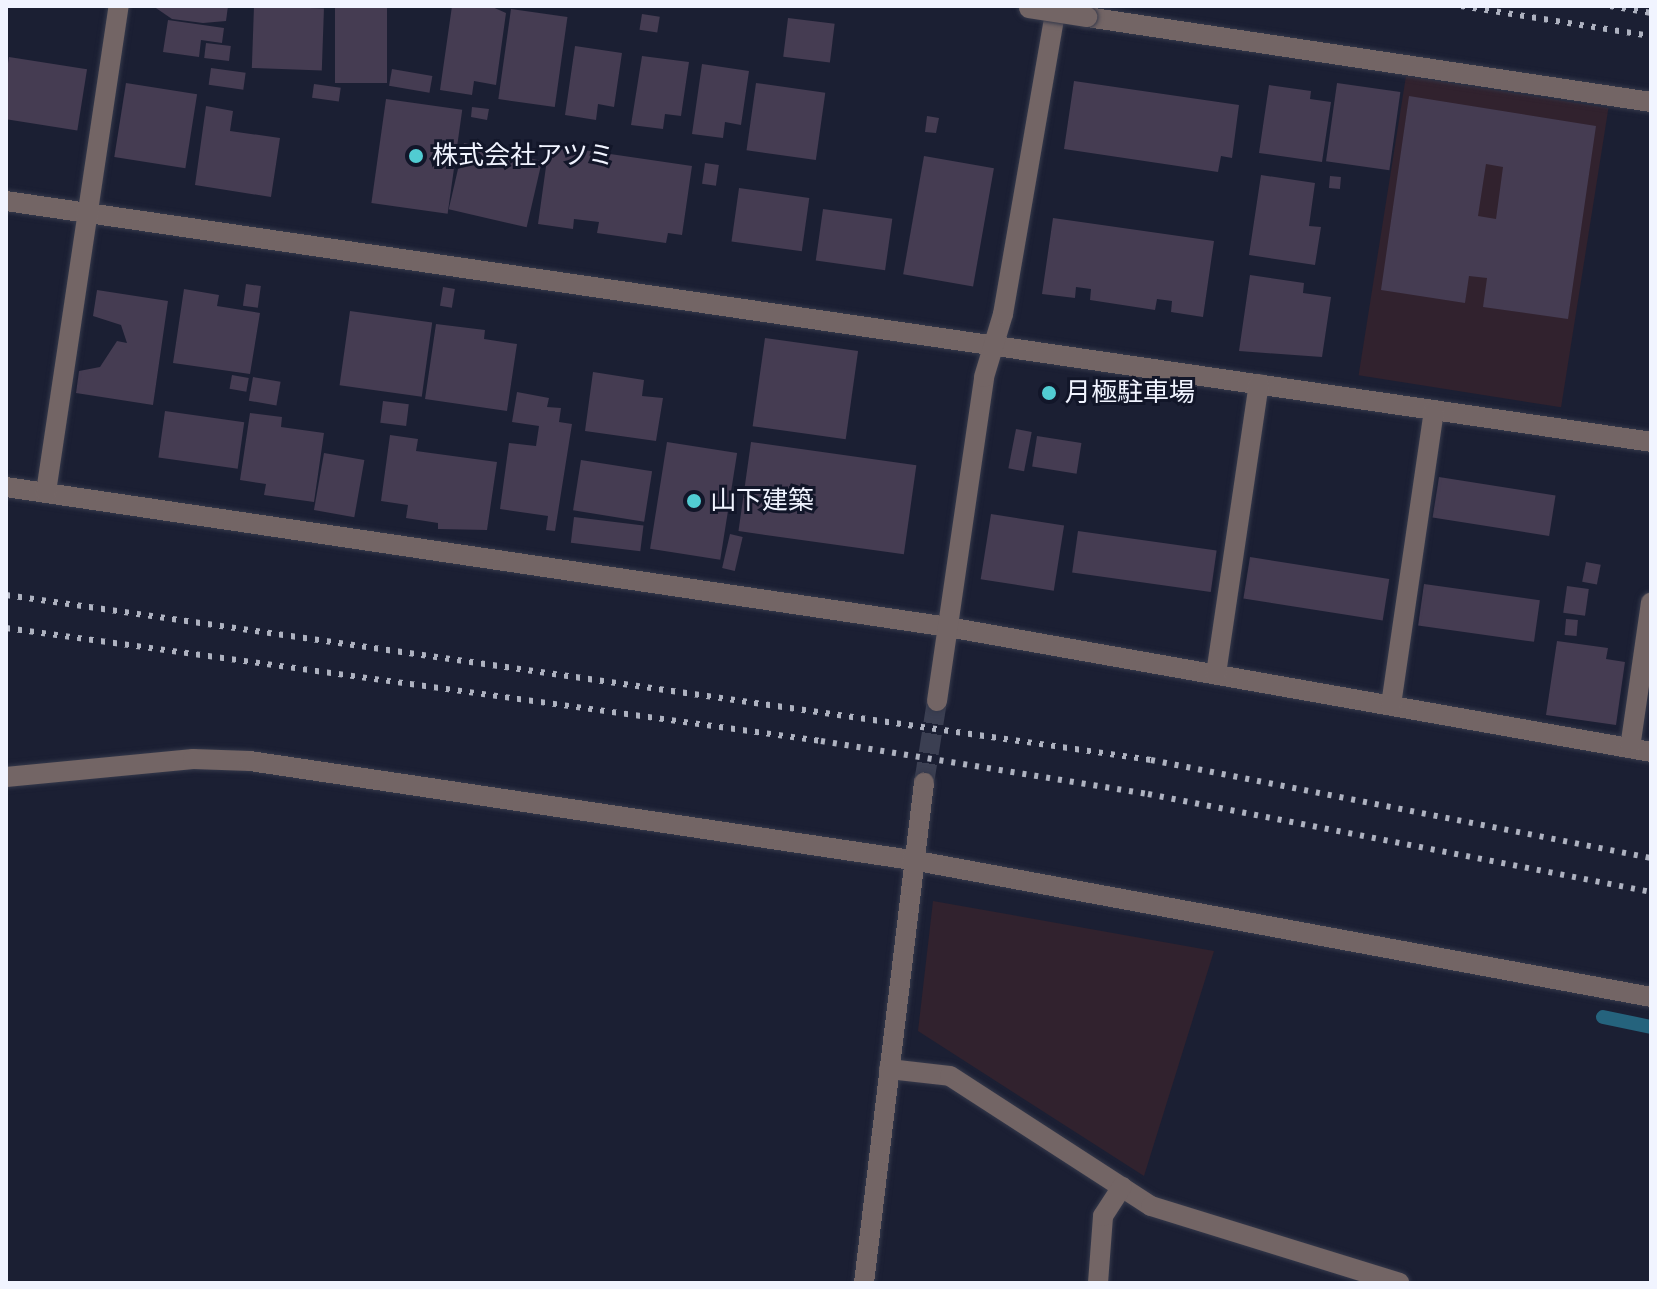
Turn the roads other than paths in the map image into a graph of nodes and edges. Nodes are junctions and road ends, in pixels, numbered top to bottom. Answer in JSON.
{"nodes":[{"id":1,"x":119,"y":6,"type":"edge"},
{"id":2,"x":1056,"y":6,"type":"edge"},
{"id":3,"x":1023,"y":7,"type":"edge"},
{"id":4,"x":1651,"y":102,"type":"edge"},
{"id":5,"x":6,"y":201,"type":"edge"},
{"id":6,"x":88,"y":213,"type":"junction"},
{"id":7,"x":994,"y":346,"type":"junction"},
{"id":8,"x":1259,"y":384,"type":"junction"},
{"id":9,"x":1434,"y":410,"type":"junction"},
{"id":10,"x":1651,"y":442,"type":"edge"},
{"id":11,"x":6,"y":487,"type":"edge"},
{"id":12,"x":46,"y":492,"type":"junction"},
{"id":13,"x":1651,"y":603,"type":"edge"},
{"id":14,"x":948,"y":627,"type":"junction"},
{"id":15,"x":1216,"y":674,"type":"junction"},
{"id":16,"x":937,"y":701,"type":"tunnel mouth"},
{"id":17,"x":1391,"y":705,"type":"junction"},
{"id":18,"x":1630,"y":748,"type":"junction"},
{"id":19,"x":1651,"y":752,"type":"edge"},
{"id":20,"x":6,"y":777,"type":"edge"},
{"id":21,"x":924,"y":783,"type":"tunnel mouth"},
{"id":22,"x":912,"y":860,"type":"junction"},
{"id":23,"x":1651,"y":997,"type":"edge"},
{"id":24,"x":889,"y":1069,"type":"junction"},
{"id":25,"x":1122,"y":1187,"type":"junction"},
{"id":26,"x":864,"y":1283,"type":"edge"},
{"id":27,"x":1098,"y":1283,"type":"edge"},
{"id":28,"x":1399,"y":1283,"type":"edge"}],
"edges":[{"from":1,"to":6,"type":"street"},
{"from":2,"to":7,"type":"street"},
{"from":3,"to":4,"type":"street","bridge":true},
{"from":5,"to":6,"type":"street"},
{"from":6,"to":7,"type":"street"},
{"from":6,"to":12,"type":"street"},
{"from":7,"to":8,"type":"street"},
{"from":7,"to":14,"type":"street"},
{"from":8,"to":9,"type":"street"},
{"from":8,"to":15,"type":"street"},
{"from":9,"to":10,"type":"street"},
{"from":9,"to":17,"type":"street"},
{"from":11,"to":12,"type":"street"},
{"from":12,"to":14,"type":"street"},
{"from":13,"to":18,"type":"street"},
{"from":14,"to":15,"type":"street"},
{"from":14,"to":16,"type":"street"},
{"from":15,"to":17,"type":"street"},
{"from":17,"to":18,"type":"street"},
{"from":18,"to":19,"type":"street"},
{"from":20,"to":22,"type":"street"},
{"from":21,"to":22,"type":"street"},
{"from":22,"to":23,"type":"street"},
{"from":22,"to":24,"type":"street"},
{"from":24,"to":25,"type":"street"},
{"from":24,"to":26,"type":"street"},
{"from":25,"to":27,"type":"street"},
{"from":25,"to":28,"type":"street"}]}
